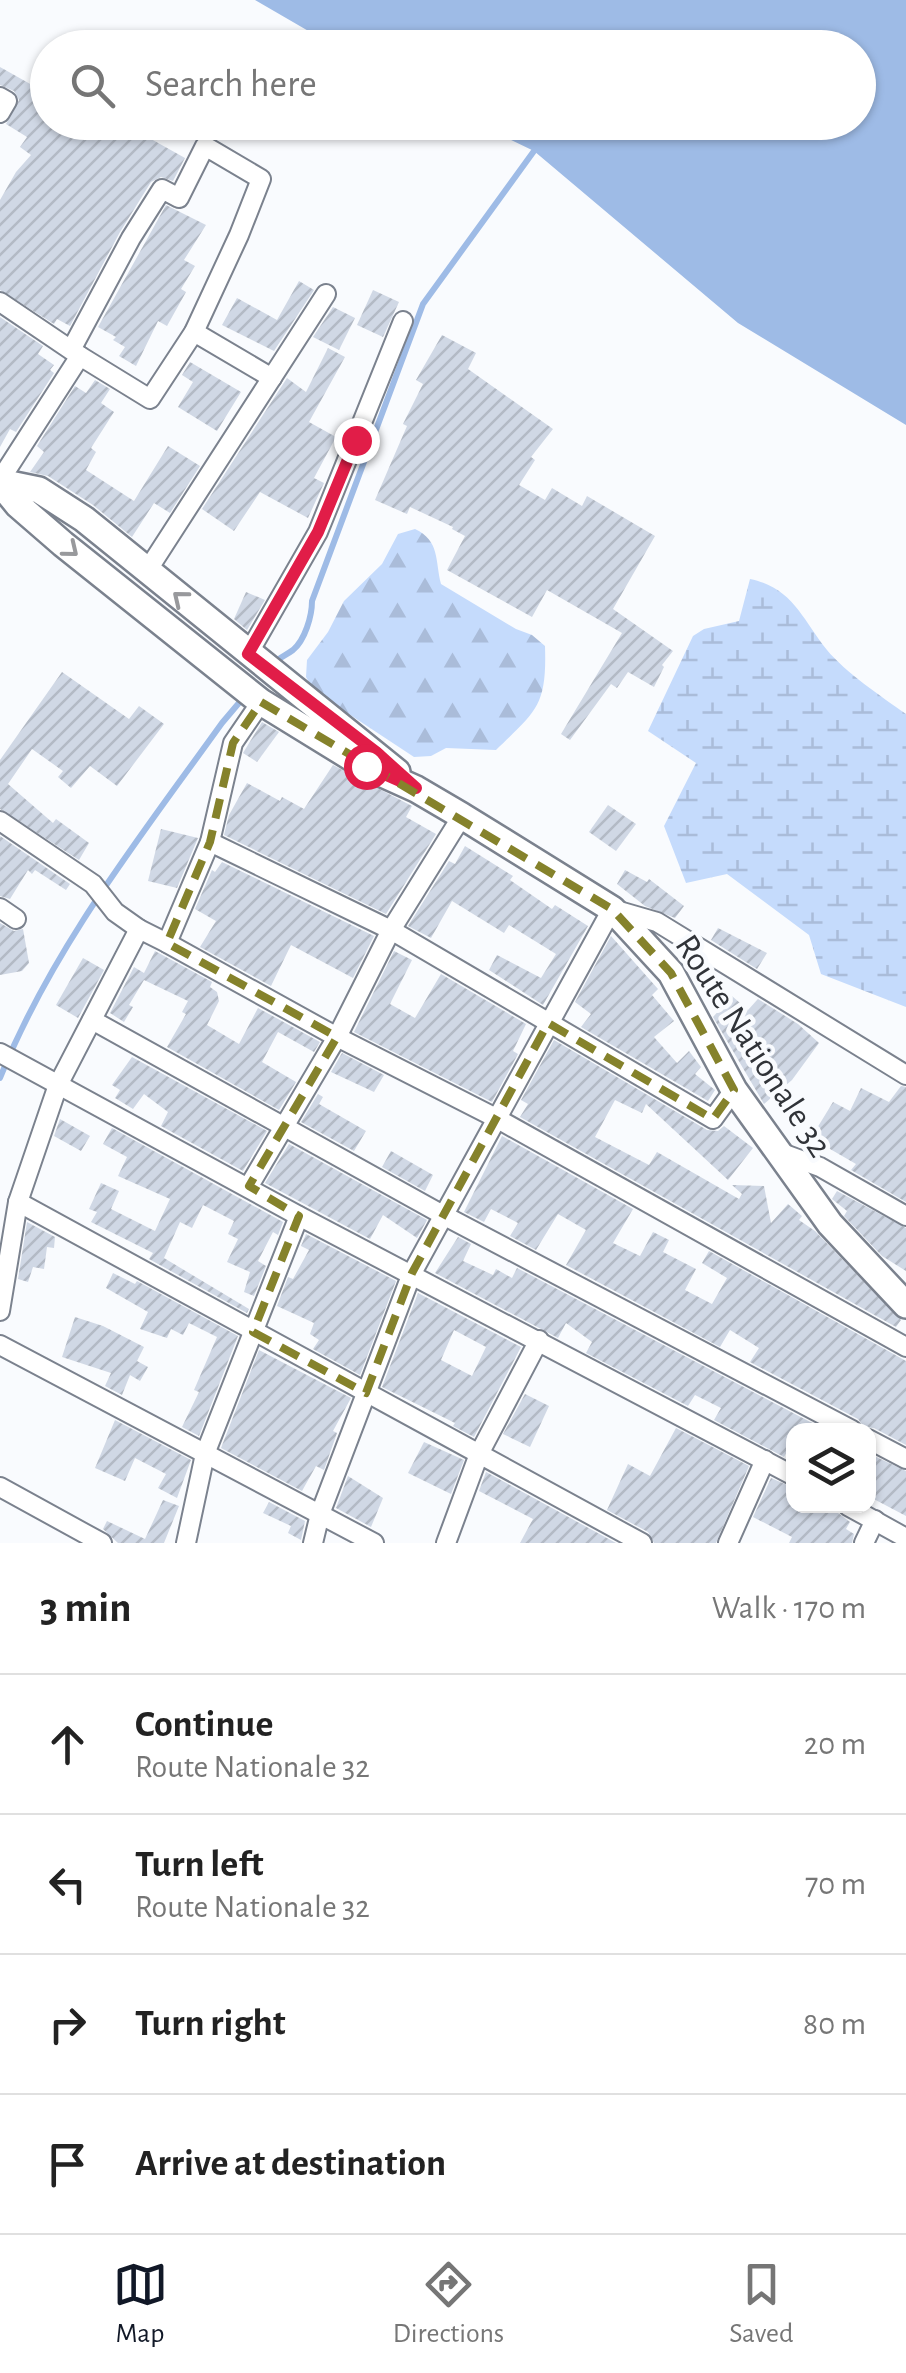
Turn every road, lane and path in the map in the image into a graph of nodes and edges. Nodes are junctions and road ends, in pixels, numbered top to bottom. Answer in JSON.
{"nodes":[{"id":1,"x":0,"y":97,"type":"edge"},
{"id":2,"x":0,"y":113,"type":"edge"},
{"id":3,"x":326,"y":294,"type":"dead end"},
{"id":4,"x":0,"y":302,"type":"edge"},
{"id":5,"x":403,"y":321,"type":"dead end"},
{"id":6,"x":194,"y":332,"type":"junction"},
{"id":7,"x":75,"y":353,"type":"junction"},
{"id":8,"x":272,"y":378,"type":"junction"},
{"id":9,"x":0,"y":482,"type":"edge"},
{"id":10,"x":147,"y":571,"type":"junction"},
{"id":11,"x":252,"y":657,"type":"junction"},
{"id":12,"x":258,"y":699,"type":"junction"},
{"id":13,"x":416,"y":788,"type":"junction"},
{"id":14,"x":462,"y":816,"type":"junction"},
{"id":15,"x":0,"y":821,"type":"edge"},
{"id":16,"x":210,"y":842,"type":"junction"},
{"id":17,"x":612,"y":910,"type":"junction"},
{"id":18,"x":139,"y":928,"type":"junction"},
{"id":19,"x":391,"y":930,"type":"junction"},
{"id":20,"x":167,"y":943,"type":"junction"},
{"id":21,"x":92,"y":1020,"type":"junction"},
{"id":22,"x":548,"y":1023,"type":"junction"},
{"id":23,"x":337,"y":1037,"type":"junction"},
{"id":24,"x":0,"y":1052,"type":"edge"},
{"id":25,"x":906,"y":1075,"type":"edge"},
{"id":26,"x":58,"y":1085,"type":"junction"},
{"id":27,"x":734,"y":1090,"type":"junction"},
{"id":28,"x":496,"y":1118,"type":"junction"},
{"id":29,"x":283,"y":1125,"type":"junction"},
{"id":30,"x":779,"y":1152,"type":"junction"},
{"id":31,"x":250,"y":1186,"type":"junction"},
{"id":32,"x":18,"y":1202,"type":"junction"},
{"id":33,"x":444,"y":1215,"type":"junction"},
{"id":34,"x":299,"y":1216,"type":"junction"},
{"id":35,"x":906,"y":1216,"type":"edge"},
{"id":36,"x":412,"y":1273,"type":"junction"},
{"id":37,"x":906,"y":1305,"type":"edge"},
{"id":38,"x":0,"y":1311,"type":"edge"},
{"id":39,"x":252,"y":1332,"type":"junction"},
{"id":40,"x":539,"y":1340,"type":"junction"},
{"id":41,"x":0,"y":1346,"type":"edge"},
{"id":42,"x":906,"y":1347,"type":"edge"},
{"id":43,"x":366,"y":1393,"type":"junction"},
{"id":44,"x":839,"y":1423,"type":"edge"},
{"id":45,"x":876,"y":1443,"type":"edge"},
{"id":46,"x":205,"y":1454,"type":"junction"},
{"id":47,"x":479,"y":1454,"type":"junction"},
{"id":48,"x":906,"y":1459,"type":"edge"},
{"id":49,"x":765,"y":1460,"type":"junction"},
{"id":50,"x":786,"y":1472,"type":"edge"},
{"id":51,"x":0,"y":1487,"type":"edge"},
{"id":52,"x":862,"y":1513,"type":"edge"},
{"id":53,"x":320,"y":1514,"type":"junction"},
{"id":54,"x":875,"y":1520,"type":"junction"},
{"id":55,"x":906,"y":1538,"type":"edge"},
{"id":56,"x":102,"y":1543,"type":"edge"},
{"id":57,"x":186,"y":1543,"type":"edge"},
{"id":58,"x":313,"y":1543,"type":"edge"},
{"id":59,"x":374,"y":1543,"type":"edge"},
{"id":60,"x":446,"y":1543,"type":"edge"},
{"id":61,"x":642,"y":1543,"type":"edge"},
{"id":62,"x":728,"y":1543,"type":"edge"},
{"id":63,"x":864,"y":1543,"type":"edge"}],
"edges":[{"from":1,"to":2,"type":"street"},
{"from":3,"to":8,"type":"street"},
{"from":4,"to":7,"type":"street"},
{"from":5,"to":11,"type":"street"},
{"from":6,"to":7,"type":"street"},
{"from":6,"to":7,"type":"street"},
{"from":6,"to":8,"type":"street"},
{"from":7,"to":9,"type":"street"},
{"from":8,"to":10,"type":"street"},
{"from":9,"to":10,"type":"street","name":"Route Nationale 32"},
{"from":9,"to":12,"type":"street","name":"Route Nationale 32","one_way":true},
{"from":11,"to":10,"type":"street","name":"Route Nationale 32","one_way":true},
{"from":11,"to":13,"type":"street","name":"Route Nationale 32"},
{"from":12,"to":13,"type":"street","name":"Route Nationale 32"},
{"from":12,"to":16,"type":"street"},
{"from":13,"to":14,"type":"street","name":"Route Nationale 32"},
{"from":14,"to":17,"type":"street","name":"Route Nationale 32"},
{"from":14,"to":19,"type":"street"},
{"from":15,"to":18,"type":"street"},
{"from":16,"to":19,"type":"street"},
{"from":16,"to":20,"type":"street"},
{"from":17,"to":22,"type":"street"},
{"from":17,"to":25,"type":"street"},
{"from":17,"to":27,"type":"street","name":"Route Nationale 32"},
{"from":18,"to":20,"type":"street"},
{"from":18,"to":21,"type":"street"},
{"from":19,"to":22,"type":"street"},
{"from":19,"to":23,"type":"street"},
{"from":20,"to":23,"type":"street"},
{"from":21,"to":26,"type":"street"},
{"from":21,"to":29,"type":"street"},
{"from":22,"to":27,"type":"street"},
{"from":22,"to":28,"type":"street"},
{"from":23,"to":28,"type":"street"},
{"from":23,"to":29,"type":"street"},
{"from":24,"to":26,"type":"street"},
{"from":26,"to":31,"type":"street"},
{"from":26,"to":32,"type":"street"},
{"from":27,"to":30,"type":"street","name":"Route Nationale 32"},
{"from":28,"to":33,"type":"street"},
{"from":28,"to":42,"type":"street"},
{"from":29,"to":31,"type":"street"},
{"from":29,"to":33,"type":"street"},
{"from":30,"to":35,"type":"street"},
{"from":30,"to":37,"type":"street","name":"Route Nationale 32"},
{"from":31,"to":34,"type":"street"},
{"from":32,"to":38,"type":"street"},
{"from":32,"to":39,"type":"street"},
{"from":33,"to":36,"type":"street"},
{"from":33,"to":44,"type":"street"},
{"from":34,"to":36,"type":"street"},
{"from":34,"to":39,"type":"street"},
{"from":36,"to":40,"type":"street"},
{"from":36,"to":43,"type":"street"},
{"from":39,"to":43,"type":"street"},
{"from":39,"to":46,"type":"street"},
{"from":40,"to":47,"type":"street"},
{"from":40,"to":49,"type":"street"},
{"from":41,"to":46,"type":"street"},
{"from":43,"to":47,"type":"street"},
{"from":43,"to":53,"type":"street"},
{"from":45,"to":48,"type":"street"},
{"from":46,"to":53,"type":"street"},
{"from":46,"to":57,"type":"street"},
{"from":47,"to":60,"type":"street"},
{"from":47,"to":61,"type":"street"},
{"from":49,"to":50,"type":"street"},
{"from":49,"to":62,"type":"street"},
{"from":51,"to":56,"type":"street"},
{"from":52,"to":54,"type":"street"},
{"from":53,"to":58,"type":"street"},
{"from":53,"to":59,"type":"street"},
{"from":54,"to":55,"type":"street"},
{"from":54,"to":63,"type":"street"}]}
